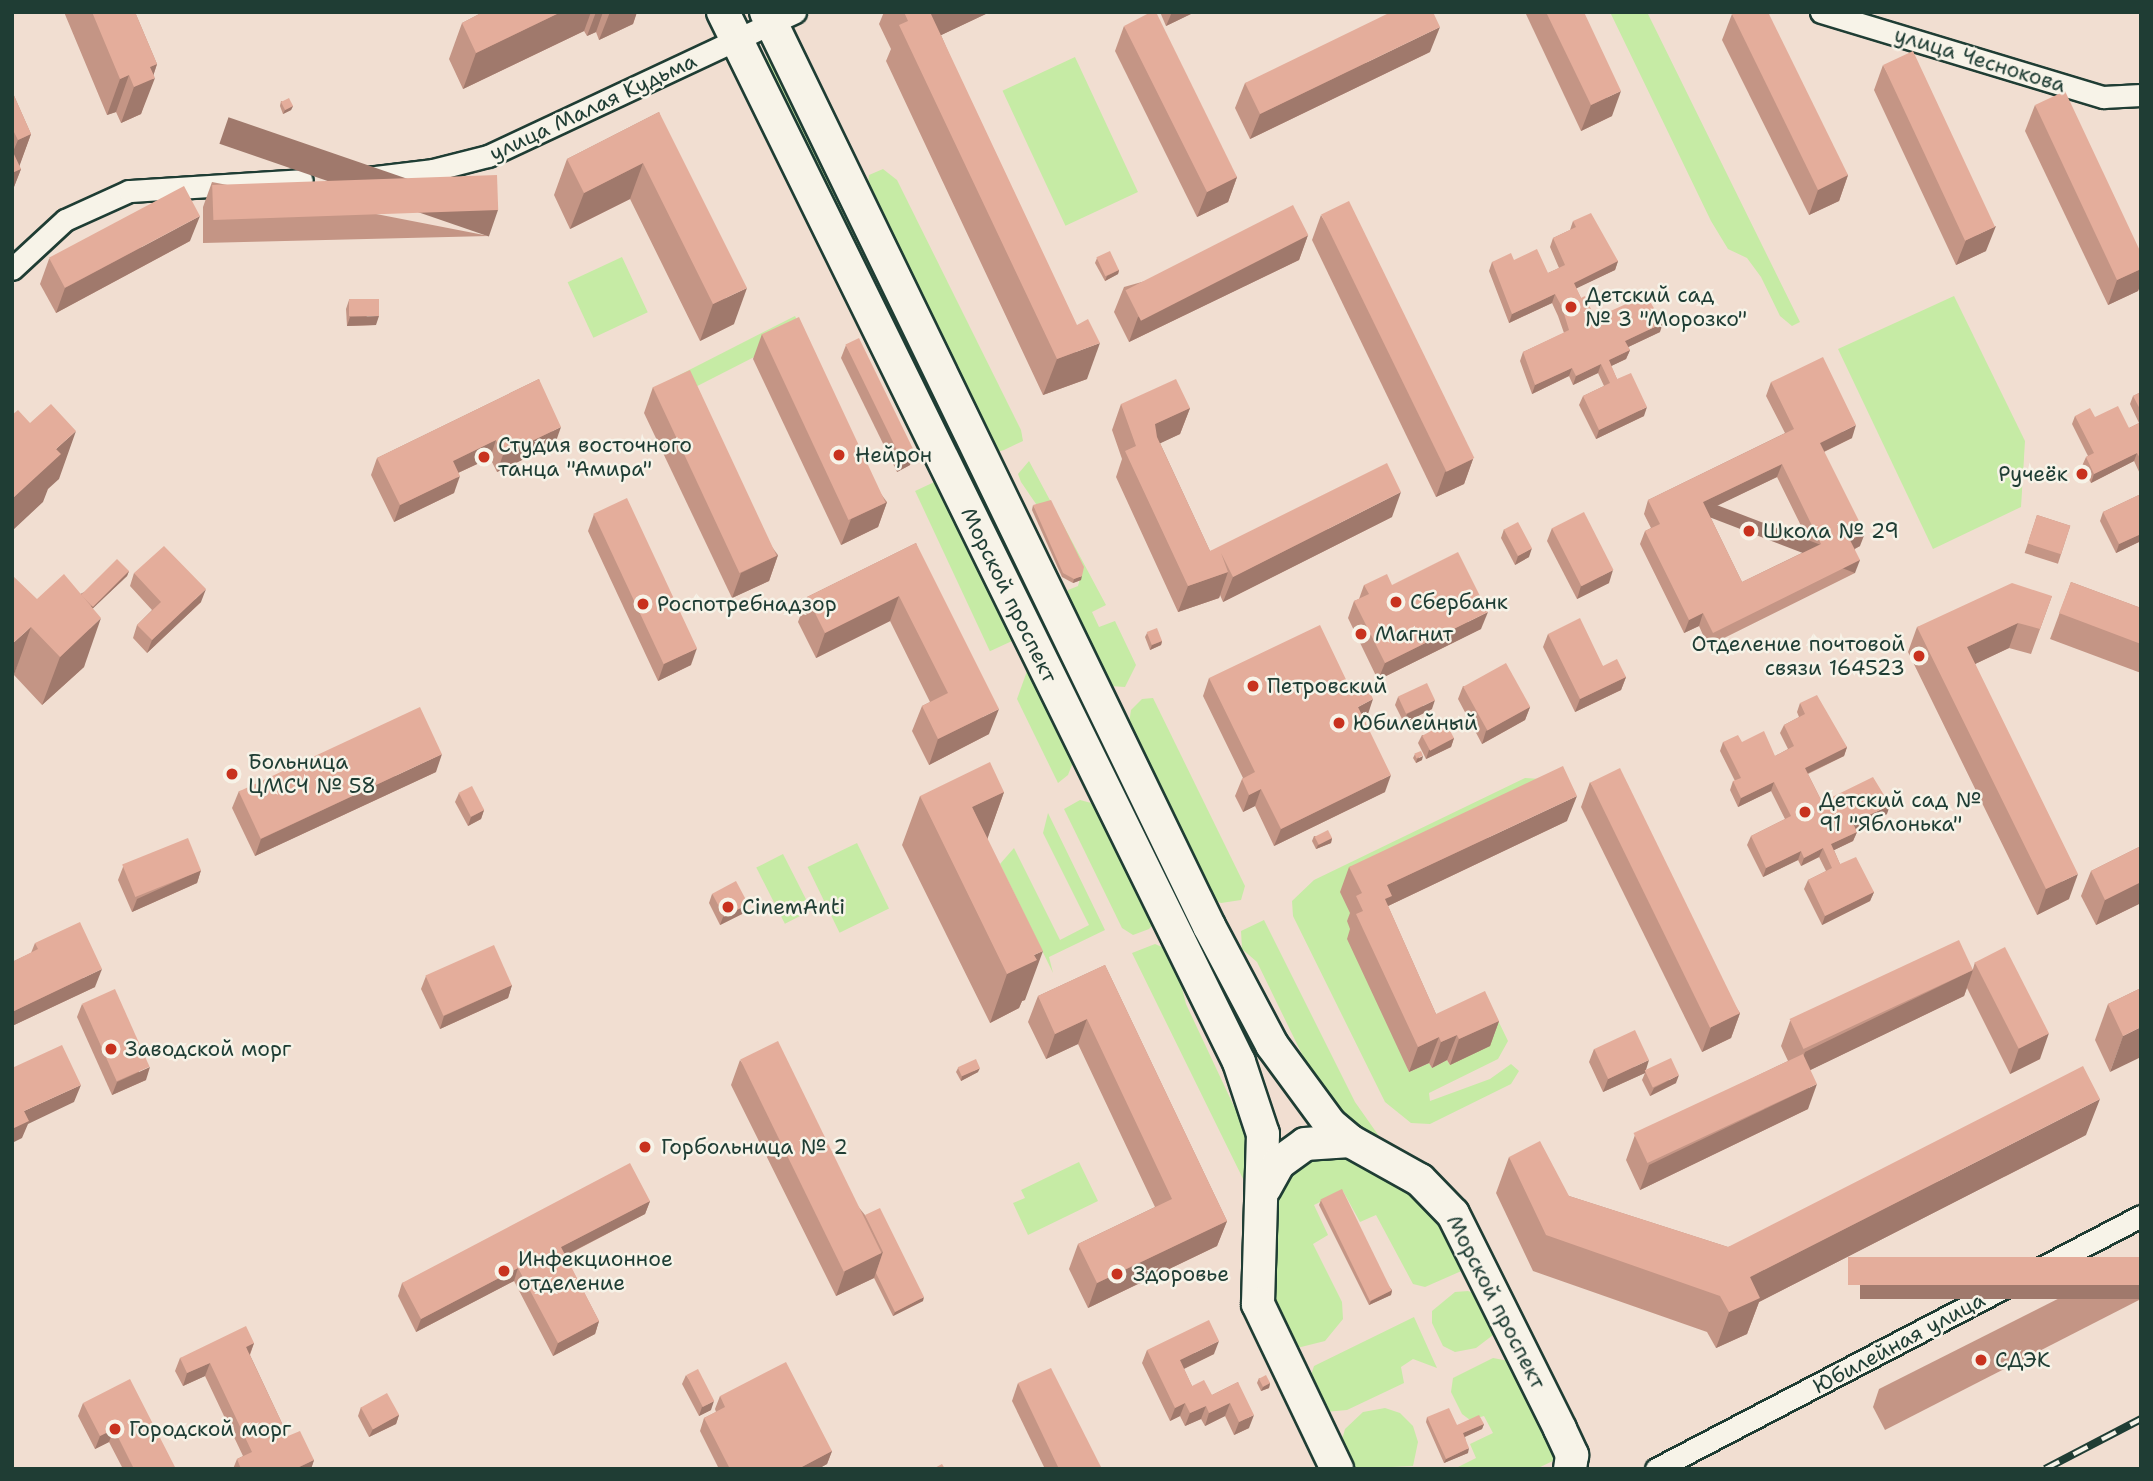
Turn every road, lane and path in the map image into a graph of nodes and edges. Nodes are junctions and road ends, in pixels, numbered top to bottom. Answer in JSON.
{"nodes":[{"id":1,"x":723,"y":12,"type":"edge"},
{"id":2,"x":1821,"y":12,"type":"edge"},
{"id":3,"x":777,"y":16,"type":"edge"},
{"id":4,"x":737,"y":40,"type":"junction"},
{"id":5,"x":2141,"y":95,"type":"edge"},
{"id":6,"x":12,"y":269,"type":"edge"},
{"id":7,"x":1272,"y":1045,"type":"junction"},
{"id":8,"x":1239,"y":1062,"type":"junction"},
{"id":9,"x":1350,"y":1141,"type":"junction"},
{"id":10,"x":1265,"y":1188,"type":"junction"},
{"id":11,"x":2141,"y":1216,"type":"edge"},
{"id":12,"x":1577,"y":1464,"type":"edge"},
{"id":13,"x":1337,"y":1469,"type":"edge"},
{"id":14,"x":1656,"y":1469,"type":"edge"}],
"edges":[{"from":1,"to":4,"type":"main road","name":"Морской проспект"},
{"from":2,"to":5,"type":"street","name":"улица Чеснокова"},
{"from":3,"to":4,"type":"street","name":"улица Малая Кудьма"},
{"from":3,"to":7,"type":"main road","name":"Морской проспект"},
{"from":4,"to":6,"type":"street","name":"улица Малая Кудьма"},
{"from":4,"to":8,"type":"main road","name":"Морской проспект"},
{"from":7,"to":8,"type":"main road"},
{"from":7,"to":9,"type":"main road","name":"Морской проспект"},
{"from":8,"to":10,"type":"main road","name":"Морской проспект"},
{"from":9,"to":10,"type":"main road"},
{"from":9,"to":12,"type":"main road","name":"Морской проспект"},
{"from":10,"to":13,"type":"main road","name":"Морской проспект"},
{"from":11,"to":14,"type":"street","name":"Юбилейная улица"}]}
